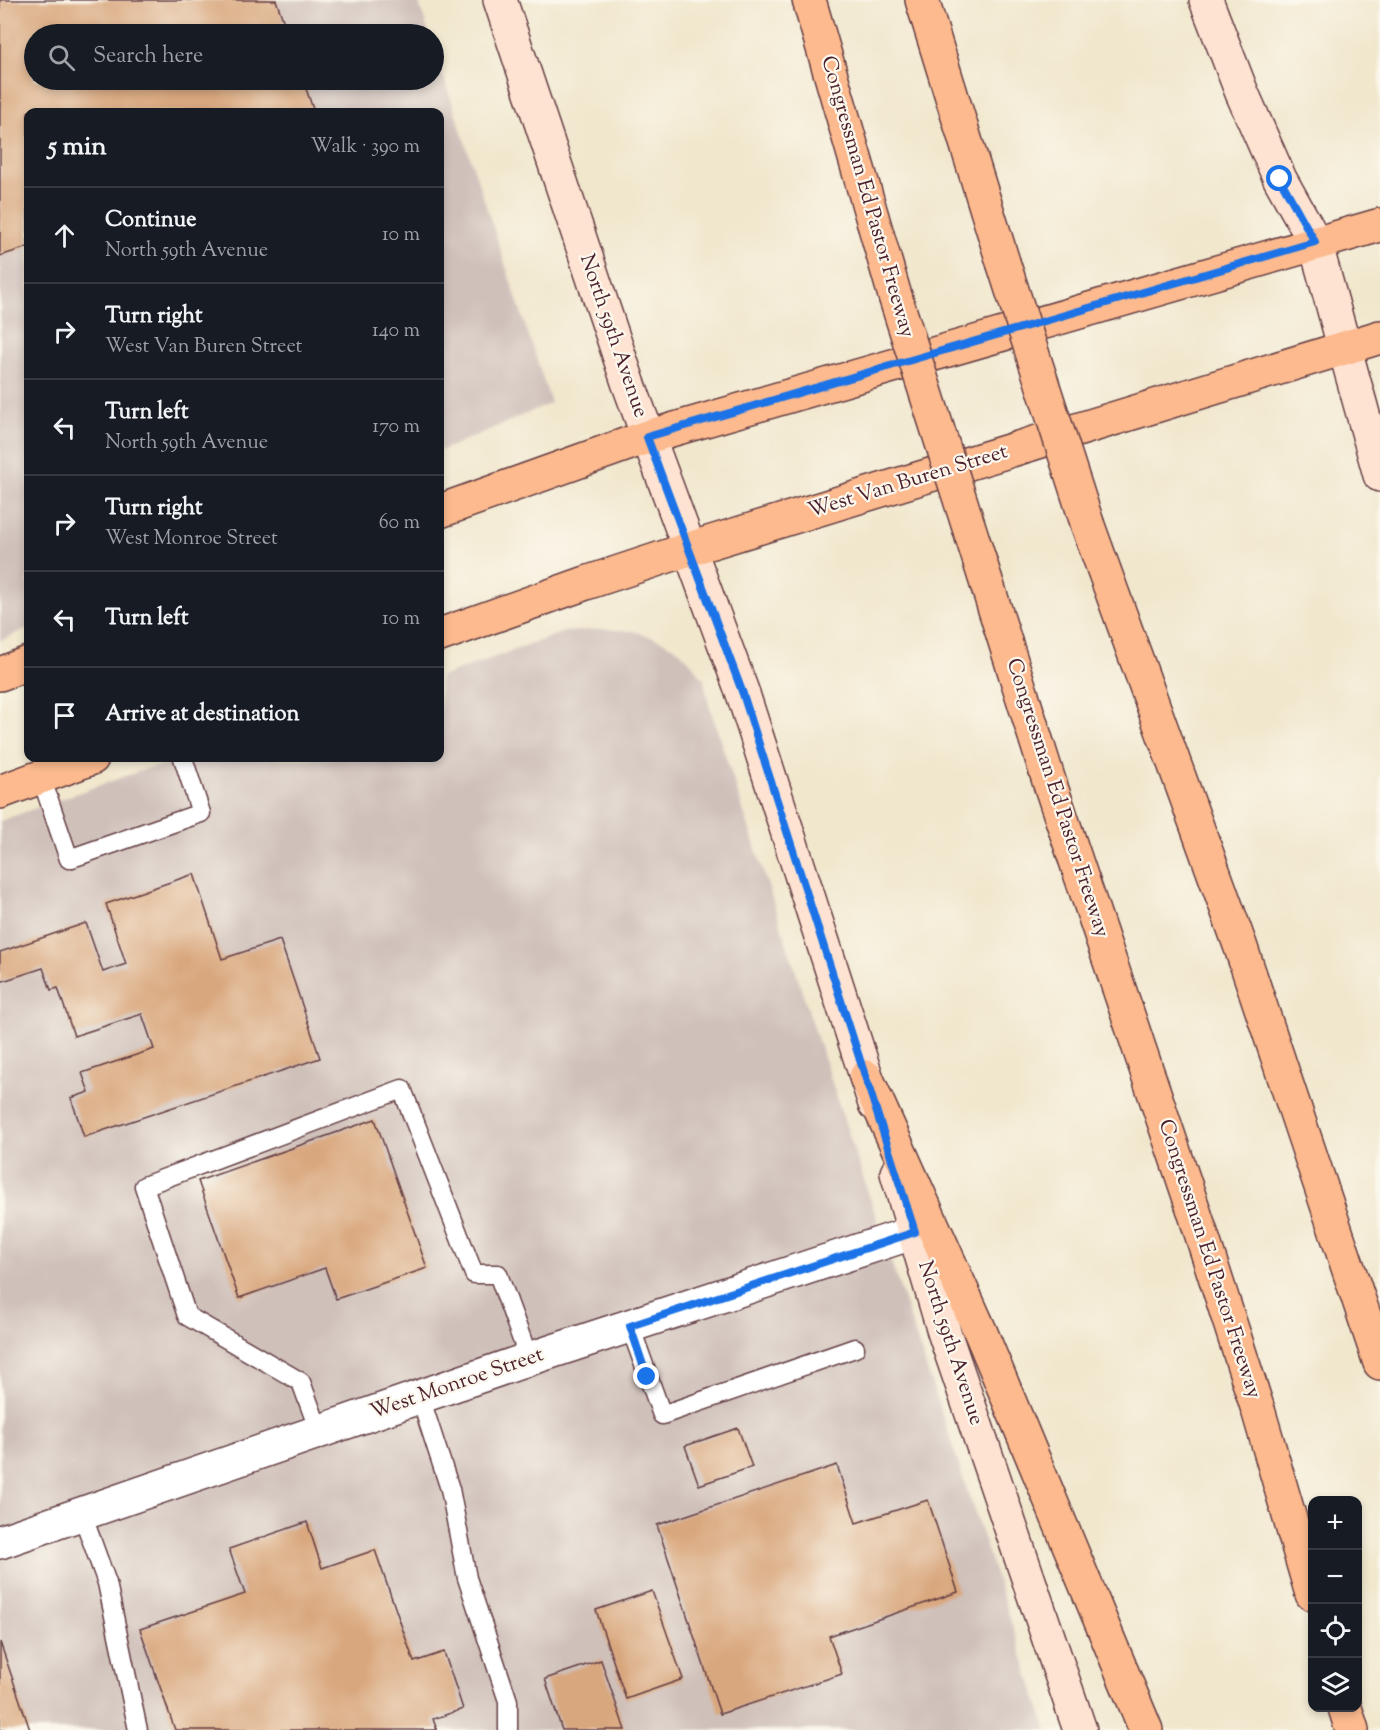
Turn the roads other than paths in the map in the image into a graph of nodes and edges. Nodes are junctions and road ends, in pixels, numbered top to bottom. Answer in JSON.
{"nodes":[{"id":1,"x":500,"y":0,"type":"edge"},
{"id":2,"x":809,"y":0,"type":"edge"},
{"id":3,"x":922,"y":0,"type":"edge"},
{"id":4,"x":1206,"y":0,"type":"edge"},
{"id":5,"x":1380,"y":225,"type":"edge"},
{"id":6,"x":1315,"y":242,"type":"junction"},
{"id":7,"x":1380,"y":337,"type":"edge"},
{"id":8,"x":1344,"y":347,"type":"junction"},
{"id":9,"x":647,"y":437,"type":"junction"},
{"id":10,"x":1380,"y":475,"type":"edge"},
{"id":11,"x":444,"y":510,"type":"edge"},
{"id":12,"x":689,"y":549,"type":"junction"},
{"id":13,"x":444,"y":634,"type":"edge"},
{"id":14,"x":24,"y":665,"type":"edge"},
{"id":15,"x":0,"y":674,"type":"edge"},
{"id":16,"x":81,"y":762,"type":"edge"},
{"id":17,"x":184,"y":762,"type":"edge"},
{"id":18,"x":41,"y":777,"type":"junction"},
{"id":19,"x":0,"y":792,"type":"edge"},
{"id":20,"x":866,"y":1077,"type":"junction"},
{"id":21,"x":915,"y":1232,"type":"junction"},
{"id":22,"x":630,"y":1326,"type":"junction"},
{"id":23,"x":855,"y":1348,"type":"dead end"},
{"id":24,"x":530,"y":1359,"type":"junction"},
{"id":25,"x":1380,"y":1363,"type":"edge"},
{"id":26,"x":420,"y":1397,"type":"junction"},
{"id":27,"x":319,"y":1431,"type":"junction"},
{"id":28,"x":82,"y":1514,"type":"junction"},
{"id":29,"x":0,"y":1542,"type":"edge"},
{"id":30,"x":1308,"y":1580,"type":"edge"},
{"id":31,"x":1347,"y":1712,"type":"edge"},
{"id":32,"x":138,"y":1730,"type":"edge"},
{"id":33,"x":508,"y":1730,"type":"edge"},
{"id":34,"x":1080,"y":1730,"type":"edge"},
{"id":35,"x":1146,"y":1730,"type":"edge"},
{"id":36,"x":1352,"y":1730,"type":"edge"}],
"edges":[{"from":1,"to":9,"type":"main road","name":"North 59th Avenue"},
{"from":2,"to":30,"type":"main road","name":"Congressman Ed Pastor Freeway","bridge":true},
{"from":3,"to":25,"type":"main road","bridge":true},
{"from":4,"to":6,"type":"main road"},
{"from":5,"to":6,"type":"main road"},
{"from":6,"to":8,"type":"main road"},
{"from":6,"to":9,"type":"main road"},
{"from":7,"to":8,"type":"main road","name":"West Van Buren Street"},
{"from":8,"to":10,"type":"main road"},
{"from":8,"to":12,"type":"main road","name":"West Van Buren Street"},
{"from":9,"to":11,"type":"main road"},
{"from":9,"to":12,"type":"main road","name":"North 59th Avenue"},
{"from":12,"to":13,"type":"main road","name":"West Van Buren Street"},
{"from":12,"to":20,"type":"main road","name":"North 59th Avenue"},
{"from":14,"to":15,"type":"main road"},
{"from":16,"to":18,"type":"main road"},
{"from":17,"to":18,"type":"lane"},
{"from":18,"to":19,"type":"main road"},
{"from":20,"to":21,"type":"main road","name":"North 59th Avenue"},
{"from":20,"to":35,"type":"main road"},
{"from":21,"to":22,"type":"street","name":"West Monroe Street"},
{"from":21,"to":34,"type":"main road","name":"North 59th Avenue"},
{"from":22,"to":23,"type":"lane"},
{"from":22,"to":24,"type":"street","name":"West Monroe Street"},
{"from":24,"to":26,"type":"street","name":"West Monroe Street"},
{"from":24,"to":27,"type":"lane"},
{"from":26,"to":27,"type":"street","name":"West Monroe Street"},
{"from":26,"to":33,"type":"lane"},
{"from":27,"to":28,"type":"street","name":"West Monroe Street"},
{"from":28,"to":29,"type":"street","name":"West Monroe Street"},
{"from":28,"to":32,"type":"lane"},
{"from":31,"to":36,"type":"main road"}]}
